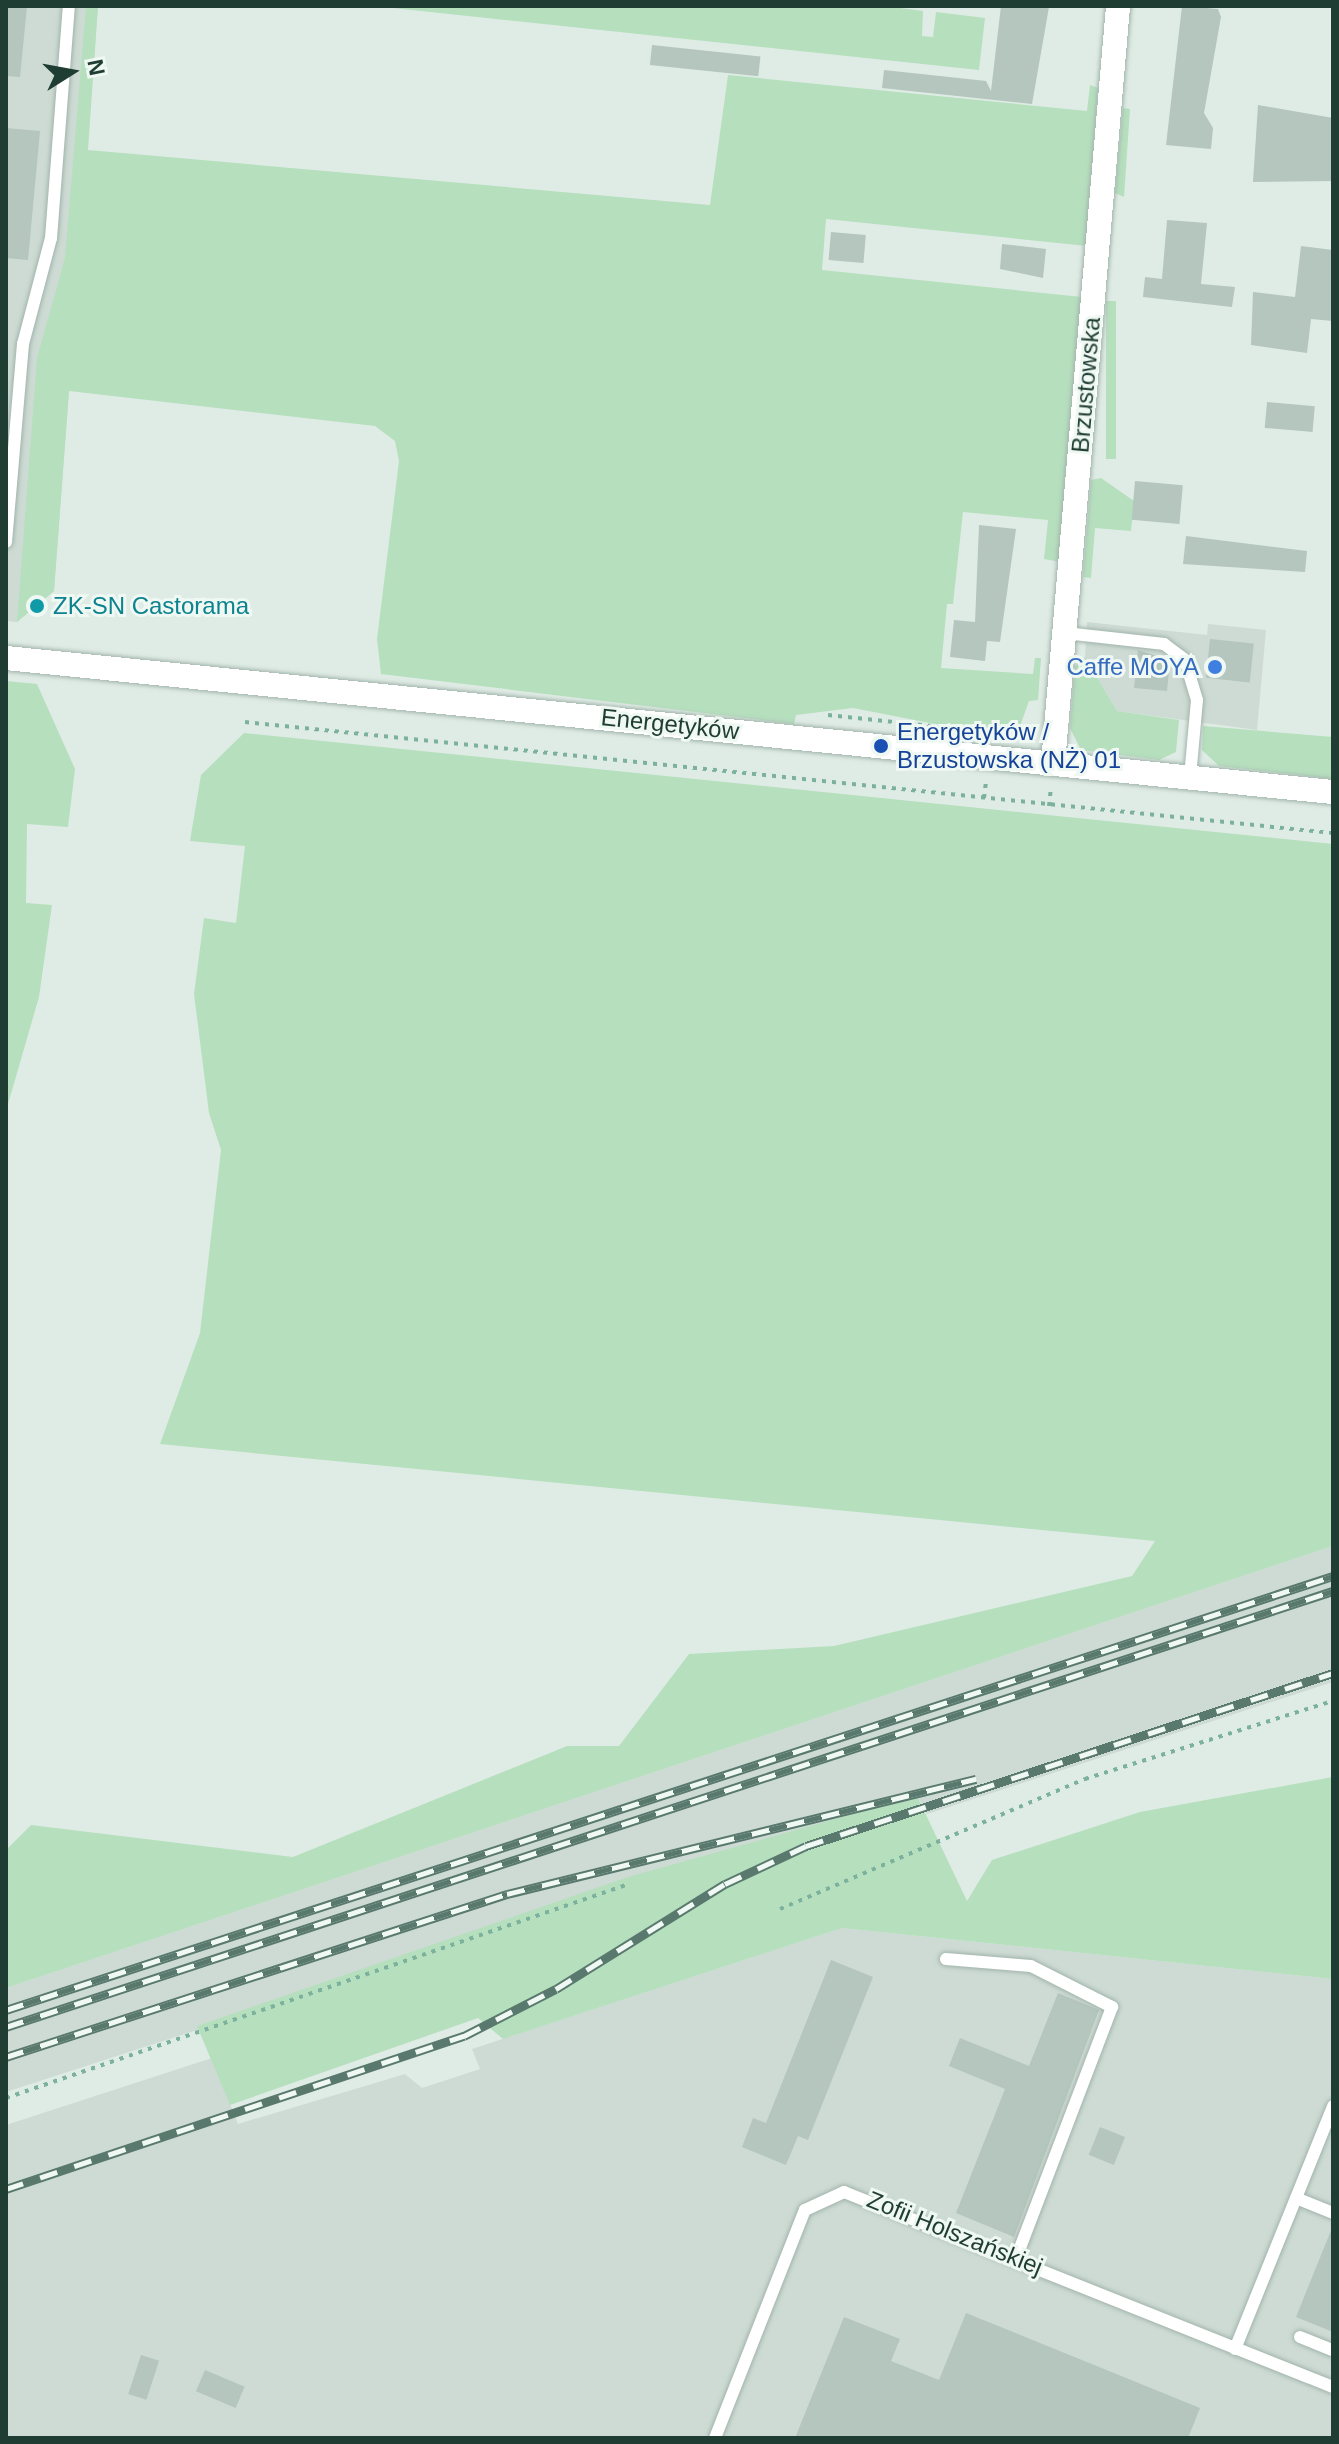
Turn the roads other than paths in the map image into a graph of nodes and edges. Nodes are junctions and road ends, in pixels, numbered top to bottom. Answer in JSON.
{"nodes":[{"id":1,"x":69,"y":6,"type":"edge"},
{"id":2,"x":1118,"y":6,"type":"edge"},
{"id":3,"x":6,"y":542,"type":"edge"},
{"id":4,"x":1065,"y":633,"type":"junction"},
{"id":5,"x":6,"y":658,"type":"edge"},
{"id":6,"x":1053,"y":763,"type":"junction"},
{"id":7,"x":1190,"y":777,"type":"junction"},
{"id":8,"x":1333,"y":792,"type":"edge"},
{"id":9,"x":946,"y":1959,"type":"dead end"},
{"id":10,"x":1333,"y":2106,"type":"edge"},
{"id":11,"x":1296,"y":2198,"type":"junction"},
{"id":12,"x":1333,"y":2213,"type":"edge"},
{"id":13,"x":1016,"y":2258,"type":"junction"},
{"id":14,"x":1300,"y":2337,"type":"dead end"},
{"id":15,"x":1235,"y":2349,"type":"junction"},
{"id":16,"x":1333,"y":2350,"type":"edge"},
{"id":17,"x":1333,"y":2387,"type":"edge"},
{"id":18,"x":715,"y":2438,"type":"edge"}],
"edges":[{"from":1,"to":3,"type":"lane"},
{"from":2,"to":4,"type":"main road","name":"Brzustowska"},
{"from":4,"to":6,"type":"main road","name":"Brzustowska"},
{"from":4,"to":7,"type":"lane"},
{"from":5,"to":6,"type":"main road","name":"Energetyków"},
{"from":6,"to":7,"type":"main road","name":"Energetyków"},
{"from":7,"to":8,"type":"main road","name":"Energetyków"},
{"from":9,"to":13,"type":"lane"},
{"from":10,"to":11,"type":"lane"},
{"from":11,"to":12,"type":"lane"},
{"from":11,"to":15,"type":"lane"},
{"from":13,"to":15,"type":"lane","name":"Zofii Holszańskiej"},
{"from":13,"to":18,"type":"lane","name":"Zofii Holszańskiej"},
{"from":14,"to":16,"type":"lane"},
{"from":15,"to":17,"type":"lane","name":"Zofii Holszańskiej"}]}
